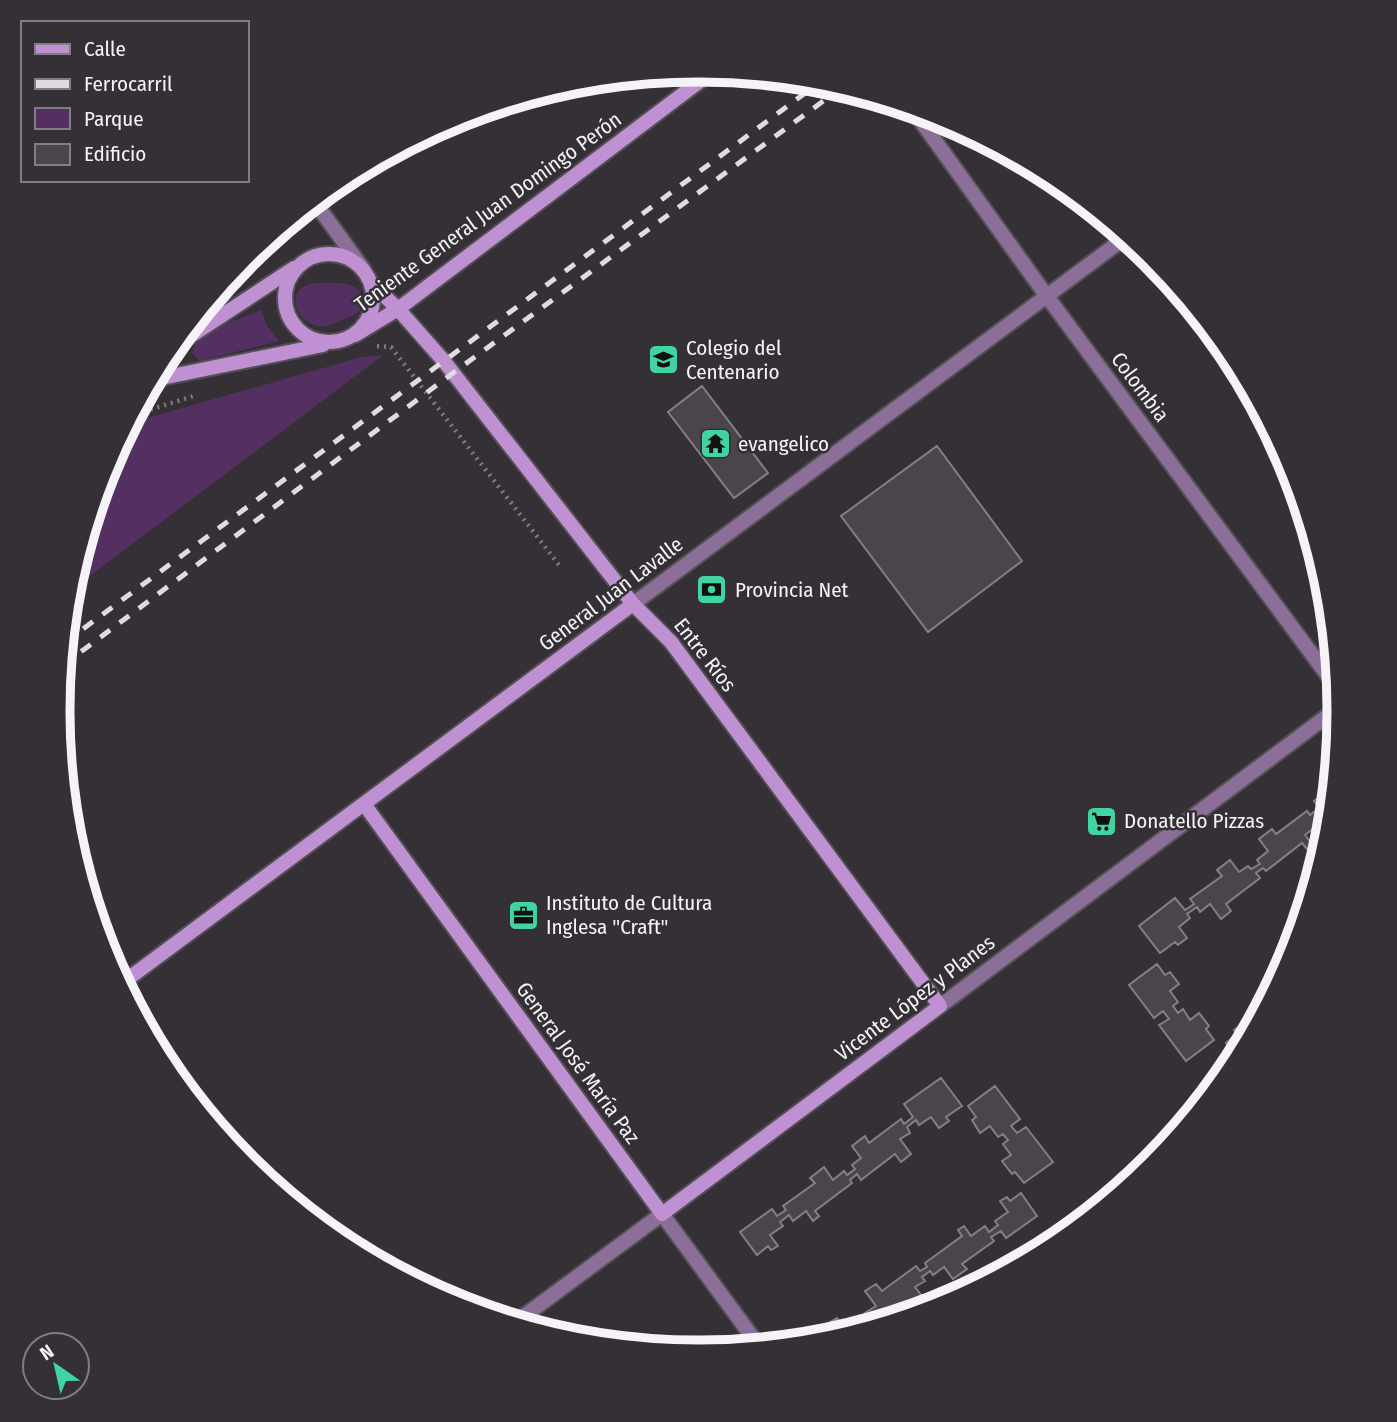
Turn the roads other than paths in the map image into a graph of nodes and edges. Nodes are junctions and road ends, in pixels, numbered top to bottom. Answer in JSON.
{"nodes":[{"id":1,"x":699,"y":82,"type":"edge"},
{"id":2,"x":923,"y":124,"type":"edge"},
{"id":3,"x":320,"y":209,"type":"edge"},
{"id":4,"x":1118,"y":243,"type":"edge"},
{"id":5,"x":299,"y":265,"type":"junction"},
{"id":6,"x":367,"y":276,"type":"junction"},
{"id":7,"x":1046,"y":295,"type":"junction"},
{"id":8,"x":398,"y":309,"type":"junction"},
{"id":9,"x":197,"y":332,"type":"edge"},
{"id":10,"x":348,"y":338,"type":"junction"},
{"id":11,"x":167,"y":377,"type":"edge"},
{"id":12,"x":633,"y":604,"type":"junction"},
{"id":13,"x":1326,"y":673,"type":"edge"},
{"id":14,"x":1327,"y":716,"type":"edge"},
{"id":15,"x":364,"y":804,"type":"junction"},
{"id":16,"x":130,"y":978,"type":"edge"},
{"id":17,"x":940,"y":1006,"type":"junction"},
{"id":18,"x":662,"y":1214,"type":"junction"},
{"id":19,"x":526,"y":1315,"type":"edge"},
{"id":20,"x":752,"y":1337,"type":"edge"}],
"edges":[{"from":1,"to":8,"type":"main road","name":"Teniente General Juan Domingo Perón"},
{"from":2,"to":7,"type":"street","name":"Colombia"},
{"from":3,"to":6,"type":"street"},
{"from":4,"to":7,"type":"street","name":"General Juan Lavalle"},
{"from":5,"to":6,"type":"main road"},
{"from":5,"to":9,"type":"main road"},
{"from":5,"to":10,"type":"main road"},
{"from":6,"to":8,"type":"main road","name":"Entre Ríos"},
{"from":6,"to":10,"type":"main road"},
{"from":7,"to":12,"type":"street","name":"General Juan Lavalle"},
{"from":7,"to":13,"type":"street","name":"Colombia"},
{"from":8,"to":10,"type":"main road","name":"Teniente General Juan Domingo Perón"},
{"from":8,"to":12,"type":"main road","name":"Entre Ríos"},
{"from":10,"to":11,"type":"main road","name":"Teniente General Juan Domingo Perón"},
{"from":12,"to":15,"type":"main road","name":"General Juan Lavalle"},
{"from":12,"to":17,"type":"main road","name":"Entre Ríos"},
{"from":14,"to":17,"type":"street","name":"Vicente López y Planes"},
{"from":15,"to":16,"type":"main road","name":"General Juan Lavalle"},
{"from":15,"to":18,"type":"main road","name":"General José María Paz"},
{"from":17,"to":18,"type":"main road","name":"Vicente López y Planes"},
{"from":18,"to":19,"type":"street","name":"Vicente López y Planes"},
{"from":18,"to":20,"type":"street","name":"General José María Paz"}]}
